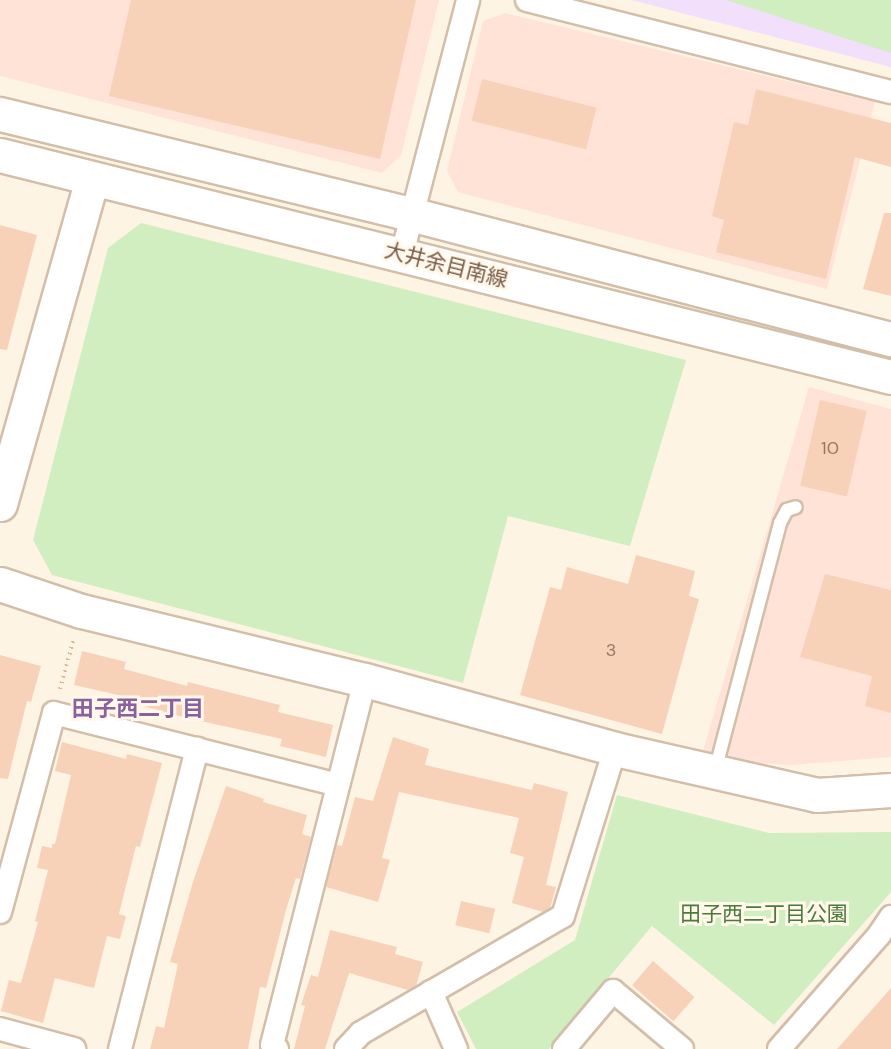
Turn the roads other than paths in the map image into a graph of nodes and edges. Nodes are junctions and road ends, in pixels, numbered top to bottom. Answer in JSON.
{"nodes":[{"id":1,"x":468,"y":0,"type":"edge"},
{"id":2,"x":527,"y":0,"type":"edge"},
{"id":3,"x":891,"y":92,"type":"edge"},
{"id":4,"x":0,"y":114,"type":"edge"},
{"id":5,"x":0,"y":155,"type":"edge"},
{"id":6,"x":92,"y":179,"type":"junction"},
{"id":7,"x":414,"y":215,"type":"junction"},
{"id":8,"x":402,"y":254,"type":"junction"},
{"id":9,"x":891,"y":339,"type":"edge"},
{"id":10,"x":891,"y":377,"type":"edge"},
{"id":11,"x":0,"y":504,"type":"edge"},
{"id":12,"x":796,"y":507,"type":"dead end"},
{"id":13,"x":0,"y":584,"type":"edge"},
{"id":14,"x":365,"y":680,"type":"junction"},
{"id":15,"x":197,"y":749,"type":"junction"},
{"id":16,"x":615,"y":749,"type":"junction"},
{"id":17,"x":714,"y":772,"type":"junction"},
{"id":18,"x":338,"y":785,"type":"junction"},
{"id":19,"x":891,"y":790,"type":"edge"},
{"id":20,"x":0,"y":912,"type":"edge"},
{"id":21,"x":887,"y":932,"type":"edge"},
{"id":22,"x":431,"y":992,"type":"junction"},
{"id":23,"x":0,"y":1029,"type":"edge"},
{"id":24,"x":74,"y":1049,"type":"edge"},
{"id":25,"x":120,"y":1049,"type":"edge"},
{"id":26,"x":277,"y":1049,"type":"edge"},
{"id":27,"x":346,"y":1049,"type":"edge"},
{"id":28,"x":456,"y":1049,"type":"edge"},
{"id":29,"x":564,"y":1049,"type":"edge"},
{"id":30,"x":682,"y":1049,"type":"edge"},
{"id":31,"x":779,"y":1049,"type":"edge"}],
"edges":[{"from":1,"to":7,"type":"street"},
{"from":2,"to":3,"type":"street"},
{"from":4,"to":7,"type":"street"},
{"from":5,"to":6,"type":"street","name":"大井余目南線"},
{"from":6,"to":8,"type":"street","name":"大井余目南線"},
{"from":6,"to":11,"type":"street"},
{"from":7,"to":8,"type":"street"},
{"from":7,"to":9,"type":"street"},
{"from":8,"to":10,"type":"street","name":"大井余目南線"},
{"from":12,"to":17,"type":"lane"},
{"from":13,"to":14,"type":"street"},
{"from":14,"to":16,"type":"street"},
{"from":14,"to":18,"type":"street"},
{"from":15,"to":18,"type":"street"},
{"from":15,"to":20,"type":"street"},
{"from":15,"to":25,"type":"street"},
{"from":16,"to":17,"type":"street"},
{"from":16,"to":22,"type":"street"},
{"from":17,"to":19,"type":"street"},
{"from":18,"to":26,"type":"street"},
{"from":21,"to":31,"type":"street"},
{"from":22,"to":27,"type":"street"},
{"from":22,"to":28,"type":"street"},
{"from":23,"to":24,"type":"street"},
{"from":29,"to":30,"type":"street"}]}
